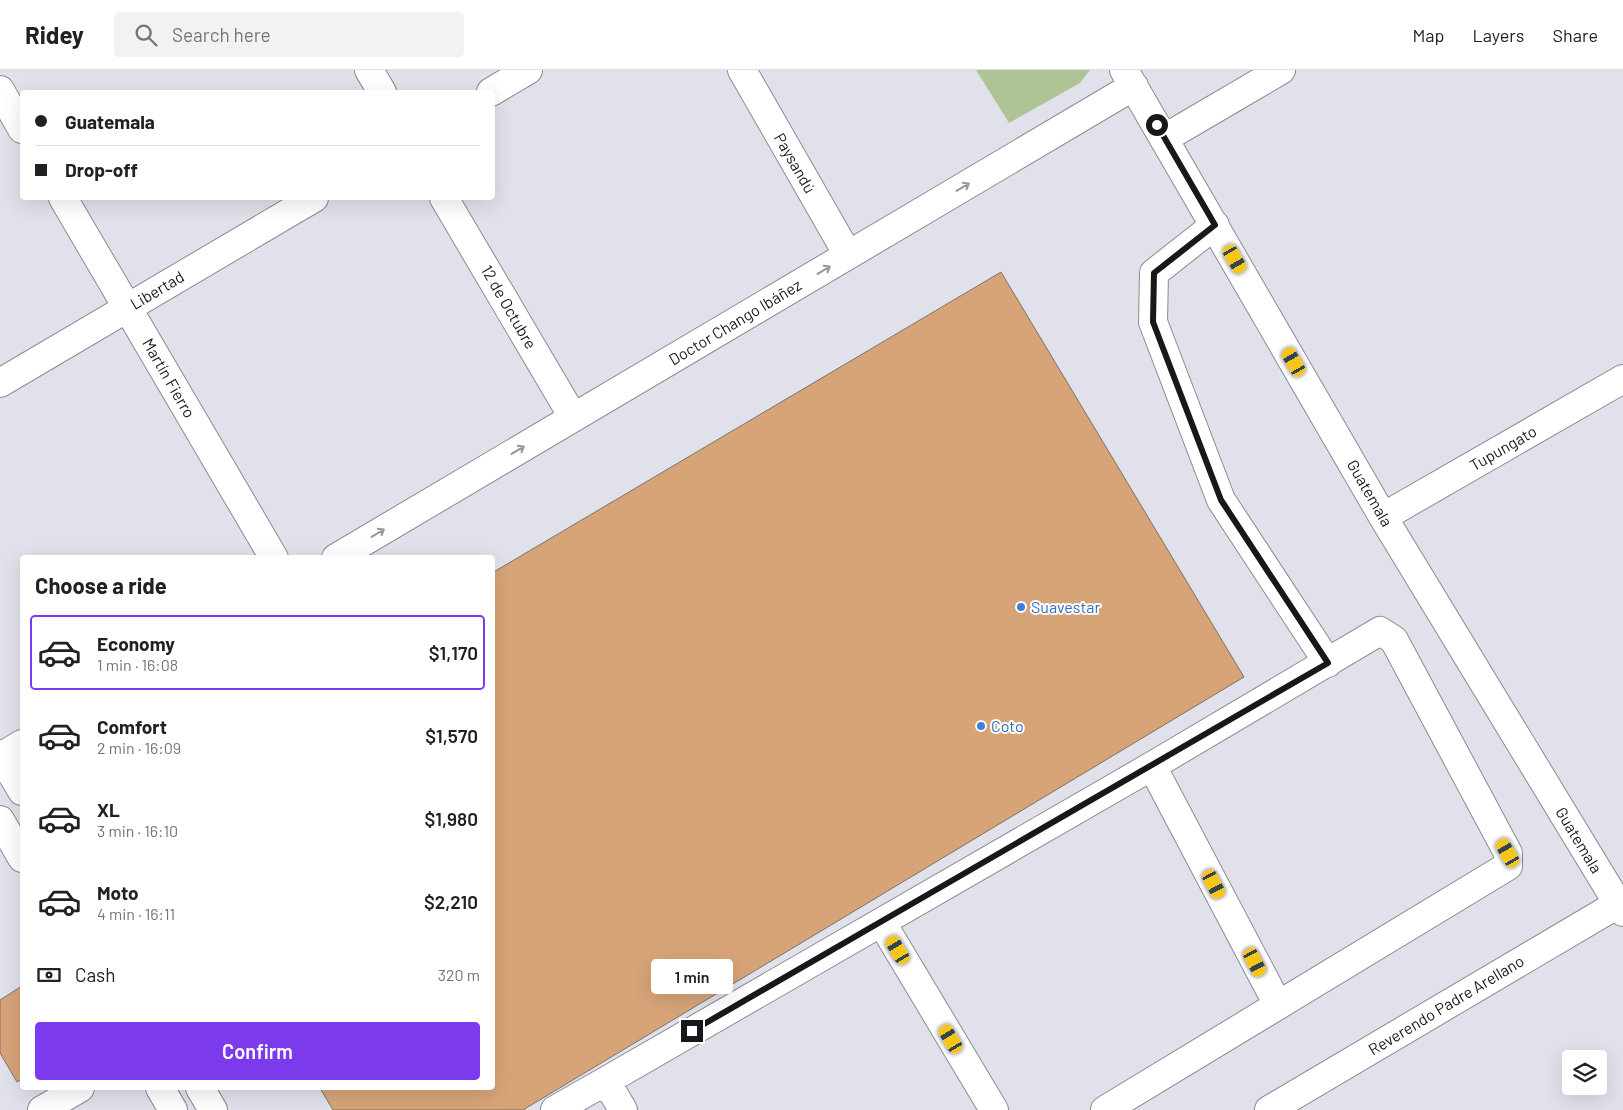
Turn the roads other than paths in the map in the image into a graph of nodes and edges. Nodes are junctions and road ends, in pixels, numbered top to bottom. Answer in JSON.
{"nodes":[{"id":1,"x":369,"y":70,"type":"edge"},
{"id":2,"x":528,"y":70,"type":"edge"},
{"id":3,"x":742,"y":70,"type":"edge"},
{"id":4,"x":1281,"y":70,"type":"edge"},
{"id":5,"x":1129,"y":78,"type":"edge"},
{"id":6,"x":0,"y":90,"type":"edge"},
{"id":7,"x":381,"y":90,"type":"edge"},
{"id":8,"x":494,"y":90,"type":"edge"},
{"id":9,"x":20,"y":125,"type":"edge"},
{"id":10,"x":1165,"y":138,"type":"junction"},
{"id":11,"x":64,"y":200,"type":"edge"},
{"id":12,"x":311,"y":200,"type":"edge"},
{"id":13,"x":445,"y":200,"type":"edge"},
{"id":14,"x":1215,"y":225,"type":"junction"},
{"id":15,"x":848,"y":255,"type":"junction"},
{"id":16,"x":128,"y":308,"type":"junction"},
{"id":17,"x":1623,"y":379,"type":"edge"},
{"id":18,"x":0,"y":383,"type":"edge"},
{"id":19,"x":573,"y":417,"type":"junction"},
{"id":20,"x":1383,"y":517,"type":"junction"},
{"id":21,"x":272,"y":555,"type":"edge"},
{"id":22,"x":341,"y":555,"type":"edge"},
{"id":23,"x":1328,"y":663,"type":"junction"},
{"id":24,"x":8,"y":751,"type":"edge"},
{"id":25,"x":1152,"y":766,"type":"junction"},
{"id":26,"x":20,"y":785,"type":"edge"},
{"id":27,"x":0,"y":820,"type":"edge"},
{"id":28,"x":20,"y":855,"type":"edge"},
{"id":29,"x":1621,"y":906,"type":"edge"},
{"id":30,"x":882,"y":922,"type":"junction"},
{"id":31,"x":1278,"y":1005,"type":"junction"},
{"id":32,"x":606,"y":1081,"type":"junction"},
{"id":33,"x":77,"y":1090,"type":"edge"},
{"id":34,"x":161,"y":1090,"type":"edge"},
{"id":35,"x":201,"y":1090,"type":"edge"},
{"id":36,"x":42,"y":1110,"type":"edge"},
{"id":37,"x":173,"y":1110,"type":"edge"},
{"id":38,"x":214,"y":1110,"type":"edge"},
{"id":39,"x":555,"y":1110,"type":"edge"},
{"id":40,"x":623,"y":1110,"type":"edge"},
{"id":41,"x":994,"y":1110,"type":"edge"},
{"id":42,"x":1105,"y":1110,"type":"edge"},
{"id":43,"x":1269,"y":1110,"type":"edge"}],
"edges":[{"from":1,"to":7,"type":"street"},
{"from":2,"to":8,"type":"street"},
{"from":3,"to":15,"type":"street","name":"Paysandú"},
{"from":4,"to":10,"type":"street"},
{"from":5,"to":10,"type":"street","name":"Guatemala"},
{"from":15,"to":5,"type":"street","name":"Doctor Chango Ibáñez","one_way":true},
{"from":6,"to":9,"type":"street"},
{"from":10,"to":14,"type":"street","name":"Guatemala"},
{"from":11,"to":16,"type":"street","name":"Martín Fierro"},
{"from":12,"to":16,"type":"street","name":"Libertad"},
{"from":13,"to":19,"type":"street","name":"12 de Octubre"},
{"from":14,"to":20,"type":"street","name":"Guatemala"},
{"from":14,"to":23,"type":"street"},
{"from":19,"to":15,"type":"street","name":"Doctor Chango Ibáñez","one_way":true},
{"from":16,"to":18,"type":"street","name":"Libertad"},
{"from":16,"to":21,"type":"street","name":"Martín Fierro"},
{"from":17,"to":20,"type":"street","name":"Tupungato"},
{"from":22,"to":19,"type":"street","name":"Doctor Chango Ibáñez","one_way":true},
{"from":20,"to":29,"type":"street","name":"Guatemala"},
{"from":23,"to":25,"type":"street"},
{"from":23,"to":31,"type":"street"},
{"from":24,"to":26,"type":"street"},
{"from":25,"to":30,"type":"street"},
{"from":25,"to":31,"type":"street"},
{"from":27,"to":28,"type":"street"},
{"from":29,"to":43,"type":"street","name":"Reverendo Padre Arellano"},
{"from":30,"to":32,"type":"street"},
{"from":30,"to":41,"type":"street"},
{"from":31,"to":42,"type":"street"},
{"from":32,"to":39,"type":"street"},
{"from":32,"to":40,"type":"street"},
{"from":33,"to":36,"type":"street"},
{"from":34,"to":37,"type":"street"},
{"from":35,"to":38,"type":"street"}]}
